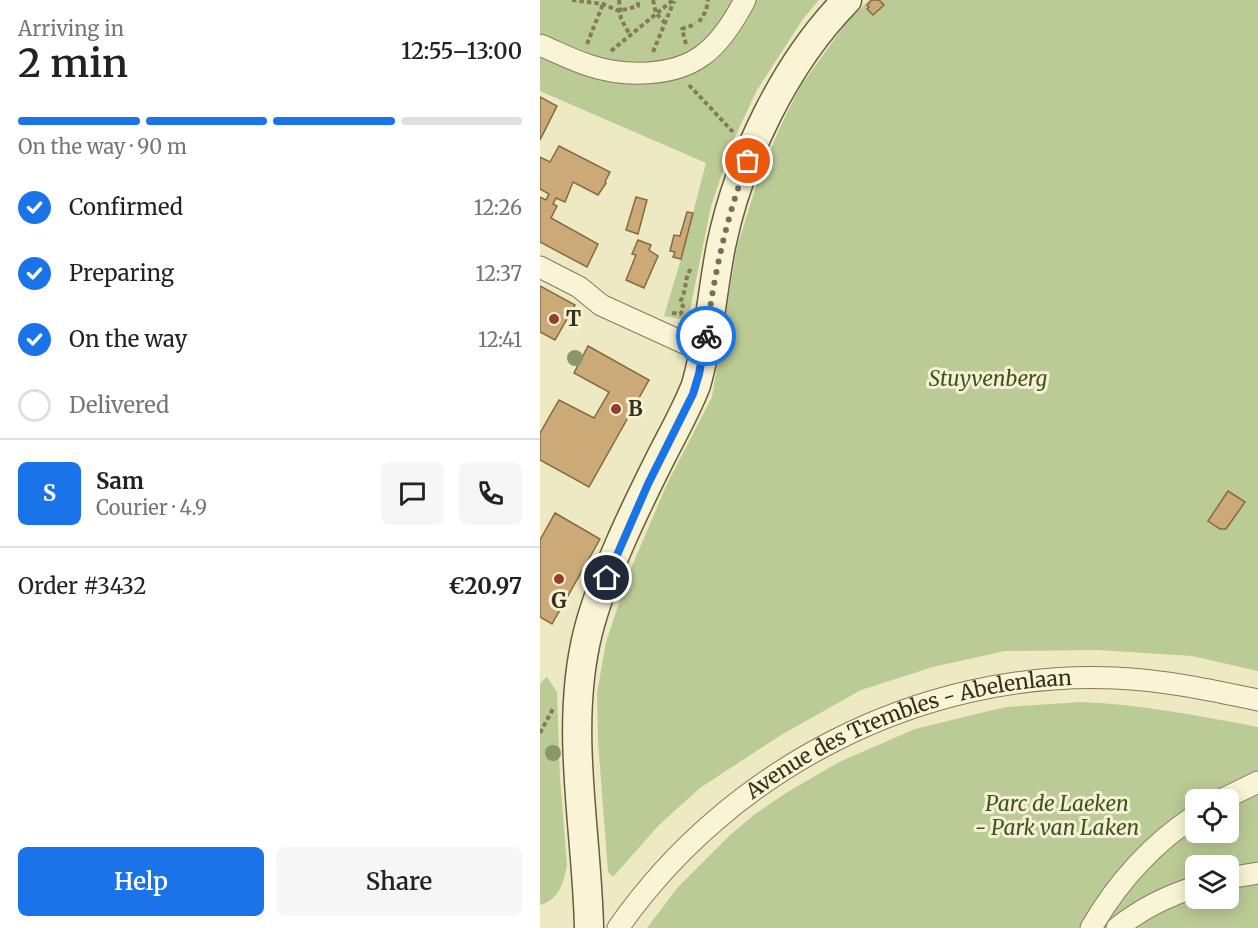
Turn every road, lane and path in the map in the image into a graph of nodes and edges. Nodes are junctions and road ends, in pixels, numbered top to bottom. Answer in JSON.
{"nodes":[{"id":1,"x":572,"y":0,"type":"edge"},
{"id":2,"x":619,"y":0,"type":"edge"},
{"id":3,"x":638,"y":0,"type":"edge"},
{"id":4,"x":653,"y":0,"type":"edge"},
{"id":5,"x":674,"y":0,"type":"edge"},
{"id":6,"x":708,"y":0,"type":"edge"},
{"id":7,"x":745,"y":0,"type":"edge"},
{"id":8,"x":847,"y":0,"type":"edge"},
{"id":9,"x":603,"y":4,"type":"junction"},
{"id":10,"x":619,"y":10,"type":"junction"},
{"id":11,"x":656,"y":13,"type":"junction"},
{"id":12,"x":665,"y":23,"type":"junction"},
{"id":13,"x":682,"y":29,"type":"dead end"},
{"id":14,"x":630,"y":34,"type":"junction"},
{"id":15,"x":540,"y":45,"type":"edge"},
{"id":16,"x":585,"y":64,"type":"junction"},
{"id":17,"x":675,"y":68,"type":"junction"},
{"id":18,"x":646,"y":72,"type":"junction"},
{"id":19,"x":731,"y":142,"type":"dead end"},
{"id":20,"x":696,"y":261,"type":"dead end"},
{"id":21,"x":540,"y":267,"type":"edge"},
{"id":22,"x":675,"y":314,"type":"dead end"},
{"id":23,"x":704,"y":352,"type":"junction"},
{"id":24,"x":1258,"y":700,"type":"edge"},
{"id":25,"x":556,"y":702,"type":"dead end"},
{"id":26,"x":540,"y":733,"type":"edge"},
{"id":27,"x":1258,"y":782,"type":"edge"},
{"id":28,"x":1239,"y":791,"type":"edge"},
{"id":29,"x":1185,"y":822,"type":"edge"},
{"id":30,"x":1258,"y":873,"type":"edge"},
{"id":31,"x":1239,"y":876,"type":"edge"},
{"id":32,"x":1185,"y":890,"type":"edge"},
{"id":33,"x":589,"y":928,"type":"edge"},
{"id":34,"x":618,"y":928,"type":"edge"},
{"id":35,"x":1091,"y":928,"type":"edge"},
{"id":36,"x":1117,"y":928,"type":"edge"}],
"edges":[{"from":1,"to":9,"type":"path"},
{"from":2,"to":10,"type":"path"},
{"from":3,"to":10,"type":"path"},
{"from":4,"to":11,"type":"path"},
{"from":5,"to":11,"type":"path"},
{"from":5,"to":12,"type":"path"},
{"from":6,"to":13,"type":"path"},
{"from":7,"to":17,"type":"street"},
{"from":8,"to":23,"type":"street"},
{"from":9,"to":10,"type":"path"},
{"from":9,"to":16,"type":"path"},
{"from":10,"to":14,"type":"path"},
{"from":11,"to":12,"type":"path"},
{"from":11,"to":14,"type":"path"},
{"from":12,"to":18,"type":"path"},
{"from":14,"to":16,"type":"path"},
{"from":15,"to":16,"type":"street"},
{"from":16,"to":18,"type":"street"},
{"from":17,"to":18,"type":"street"},
{"from":17,"to":19,"type":"path"},
{"from":20,"to":22,"type":"path"},
{"from":21,"to":23,"type":"street"},
{"from":23,"to":33,"type":"street"},
{"from":24,"to":34,"type":"street","name":"Avenue des Trembles - Abelenlaan"},
{"from":25,"to":26,"type":"path"},
{"from":27,"to":28,"type":"street"},
{"from":29,"to":35,"type":"street"},
{"from":30,"to":31,"type":"street"},
{"from":32,"to":36,"type":"street"}]}
